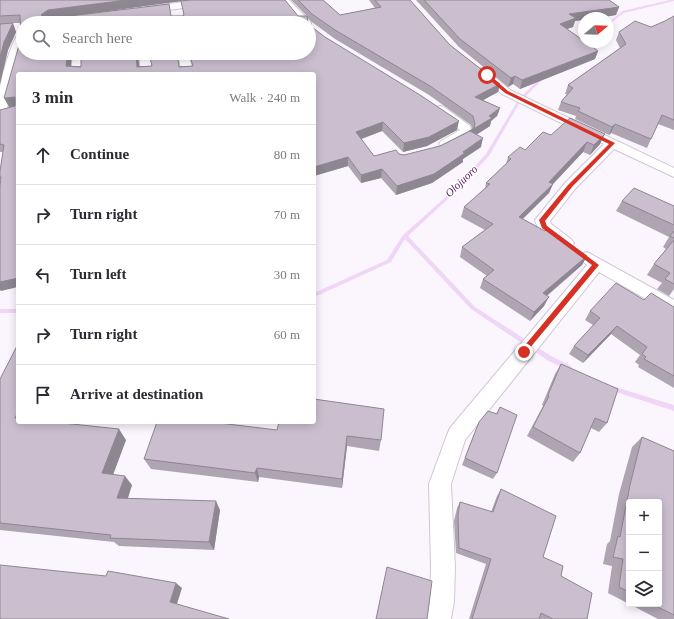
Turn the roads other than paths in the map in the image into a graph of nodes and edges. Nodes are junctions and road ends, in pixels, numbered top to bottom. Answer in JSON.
{"nodes":[{"id":1,"x":222,"y":0,"type":"edge"},
{"id":2,"x":284,"y":0,"type":"edge"},
{"id":3,"x":182,"y":3,"type":"edge"},
{"id":4,"x":138,"y":13,"type":"edge"},
{"id":5,"x":178,"y":16,"type":"edge"},
{"id":6,"x":299,"y":16,"type":"edge"},
{"id":7,"x":16,"y":43,"type":"edge"},
{"id":8,"x":78,"y":60,"type":"edge"},
{"id":9,"x":145,"y":60,"type":"edge"},
{"id":10,"x":185,"y":60,"type":"edge"},
{"id":11,"x":470,"y":64,"type":"edge"},
{"id":12,"x":77,"y":72,"type":"edge"},
{"id":13,"x":147,"y":72,"type":"edge"},
{"id":14,"x":188,"y":72,"type":"edge"},
{"id":15,"x":430,"y":103,"type":"edge"},
{"id":16,"x":4,"y":113,"type":"edge"},
{"id":17,"x":613,"y":143,"type":"junction"},
{"id":18,"x":433,"y":150,"type":"edge"},
{"id":19,"x":674,"y":173,"type":"edge"},
{"id":20,"x":596,"y":265,"type":"junction"},
{"id":21,"x":674,"y":308,"type":"edge"},
{"id":22,"x":439,"y":619,"type":"edge"}],
"edges":[{"from":1,"to":3,"type":"street"},
{"from":2,"to":6,"type":"street"},
{"from":3,"to":4,"type":"street"},
{"from":3,"to":5,"type":"street"},
{"from":7,"to":16,"type":"street"},
{"from":8,"to":12,"type":"street"},
{"from":9,"to":13,"type":"street"},
{"from":10,"to":14,"type":"street"},
{"from":11,"to":17,"type":"street"},
{"from":15,"to":18,"type":"street"},
{"from":17,"to":19,"type":"street"},
{"from":17,"to":20,"type":"street"},
{"from":20,"to":21,"type":"street"},
{"from":20,"to":22,"type":"street"}]}
